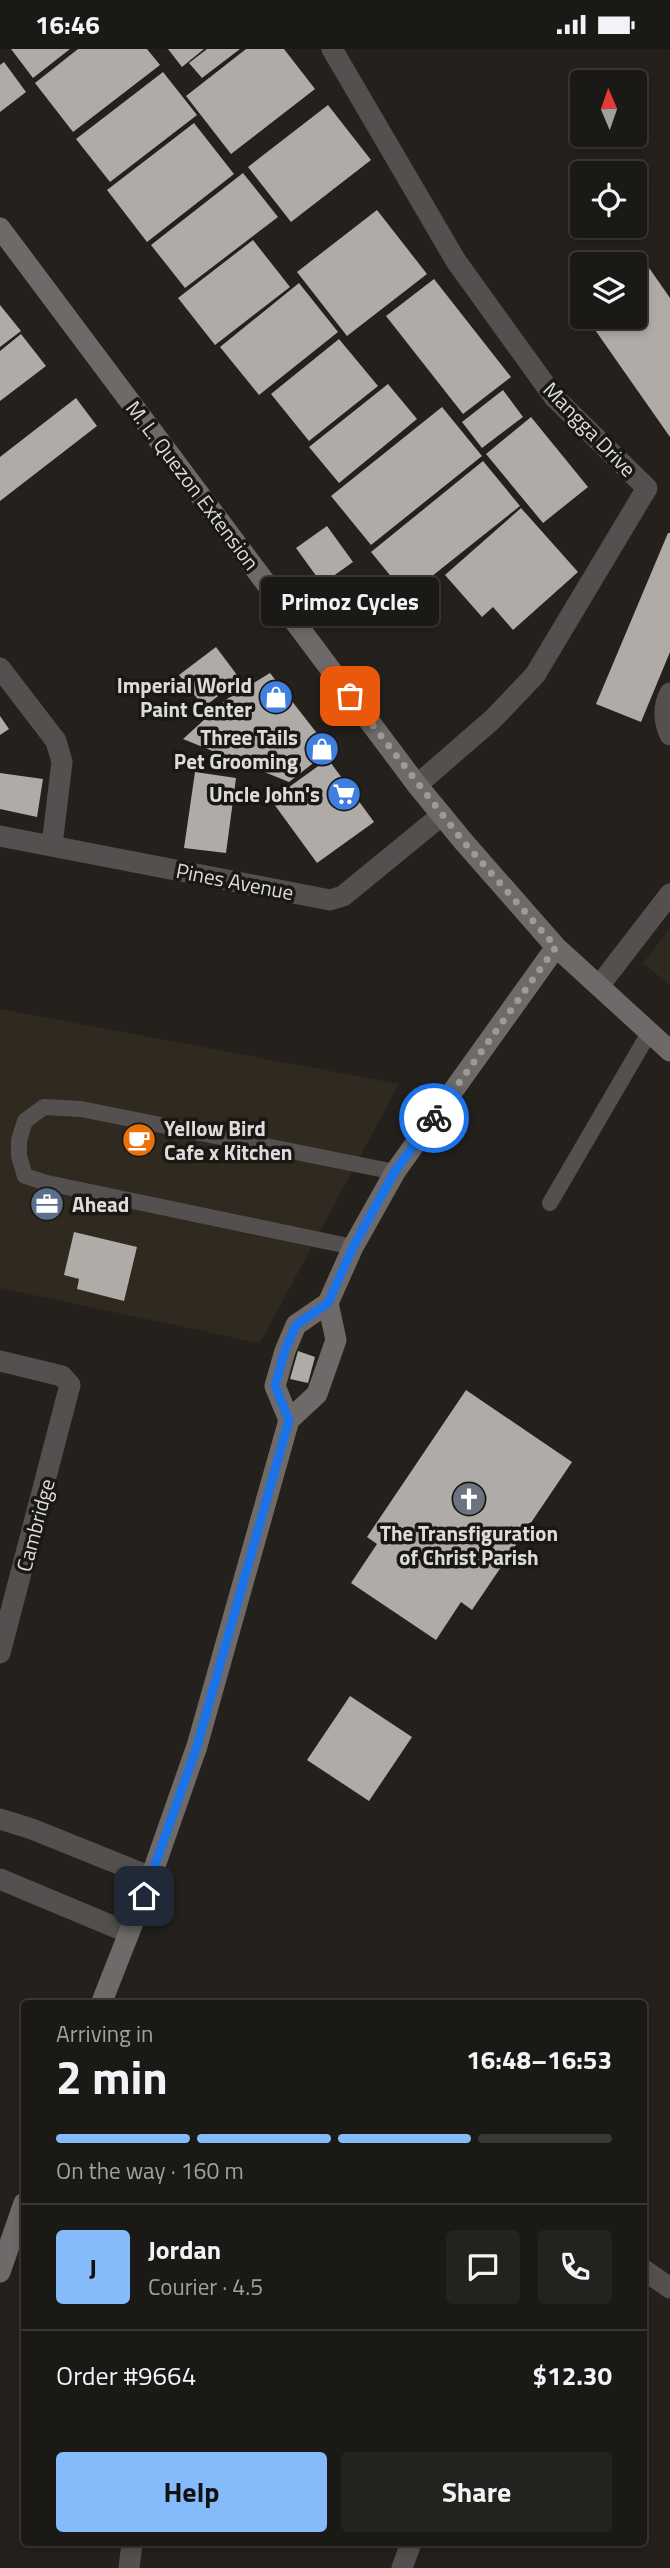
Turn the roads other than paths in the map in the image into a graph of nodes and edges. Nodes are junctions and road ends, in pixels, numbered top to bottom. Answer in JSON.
{"nodes":[{"id":1,"x":332,"y":49,"type":"edge"},
{"id":2,"x":0,"y":228,"type":"edge"},
{"id":3,"x":0,"y":667,"type":"edge"},
{"id":4,"x":670,"y":693,"type":"edge"},
{"id":5,"x":670,"y":735,"type":"edge"},
{"id":6,"x":417,"y":785,"type":"junction"},
{"id":7,"x":442,"y":815,"type":"junction"},
{"id":8,"x":0,"y":836,"type":"edge"},
{"id":9,"x":52,"y":845,"type":"junction"},
{"id":10,"x":670,"y":894,"type":"edge"},
{"id":11,"x":556,"y":947,"type":"junction"},
{"id":12,"x":599,"y":986,"type":"junction"},
{"id":13,"x":649,"y":1033,"type":"junction"},
{"id":14,"x":670,"y":1051,"type":"edge"},
{"id":15,"x":395,"y":1171,"type":"junction"},
{"id":16,"x":550,"y":1203,"type":"dead end"},
{"id":17,"x":353,"y":1247,"type":"junction"},
{"id":18,"x":328,"y":1303,"type":"junction"},
{"id":19,"x":0,"y":1361,"type":"edge"},
{"id":20,"x":289,"y":1420,"type":"junction"},
{"id":21,"x":9,"y":1585,"type":"edge"},
{"id":22,"x":0,"y":1653,"type":"edge"},
{"id":23,"x":0,"y":1819,"type":"edge"},
{"id":24,"x":151,"y":1877,"type":"junction"},
{"id":25,"x":0,"y":1879,"type":"edge"},
{"id":26,"x":129,"y":1933,"type":"junction"},
{"id":27,"x":104,"y":2000,"type":"edge"},
{"id":28,"x":21,"y":2212,"type":"edge"},
{"id":29,"x":0,"y":2272,"type":"edge"},
{"id":30,"x":647,"y":2272,"type":"edge"},
{"id":31,"x":670,"y":2288,"type":"edge"},
{"id":32,"x":132,"y":2546,"type":"edge"},
{"id":33,"x":410,"y":2546,"type":"edge"},
{"id":34,"x":129,"y":2568,"type":"edge"},
{"id":35,"x":402,"y":2568,"type":"edge"}],
"edges":[{"from":1,"to":6,"type":"street","name":"Mangga Drive"},
{"from":2,"to":6,"type":"street","name":"M. L. Quezon Extension"},
{"from":3,"to":9,"type":"street"},
{"from":4,"to":5,"type":"street"},
{"from":6,"to":7,"type":"street","name":"M. L. Quezon Extension"},
{"from":7,"to":9,"type":"street","name":"Pines Avenue"},
{"from":7,"to":11,"type":"street","name":"M. L. Quezon Extension"},
{"from":8,"to":9,"type":"street","name":"Pines Avenue"},
{"from":10,"to":12,"type":"street"},
{"from":11,"to":12,"type":"street","name":"M. L. Quezon Extension"},
{"from":11,"to":15,"type":"street"},
{"from":12,"to":13,"type":"street","name":"M. L. Quezon Extension"},
{"from":13,"to":14,"type":"street","name":"M. L. Quezon Extension"},
{"from":13,"to":16,"type":"lane"},
{"from":15,"to":17,"type":"street"},
{"from":15,"to":17,"type":"lane"},
{"from":17,"to":18,"type":"street"},
{"from":18,"to":20,"type":"street"},
{"from":18,"to":20,"type":"street"},
{"from":19,"to":21,"type":"street","name":"Cambridge"},
{"from":20,"to":24,"type":"street"},
{"from":21,"to":22,"type":"street","name":"Cambridge"},
{"from":23,"to":24,"type":"street"},
{"from":24,"to":26,"type":"street"},
{"from":25,"to":26,"type":"street"},
{"from":26,"to":27,"type":"street"},
{"from":28,"to":29,"type":"street"},
{"from":30,"to":31,"type":"street"},
{"from":32,"to":34,"type":"street"},
{"from":33,"to":35,"type":"street"}]}
